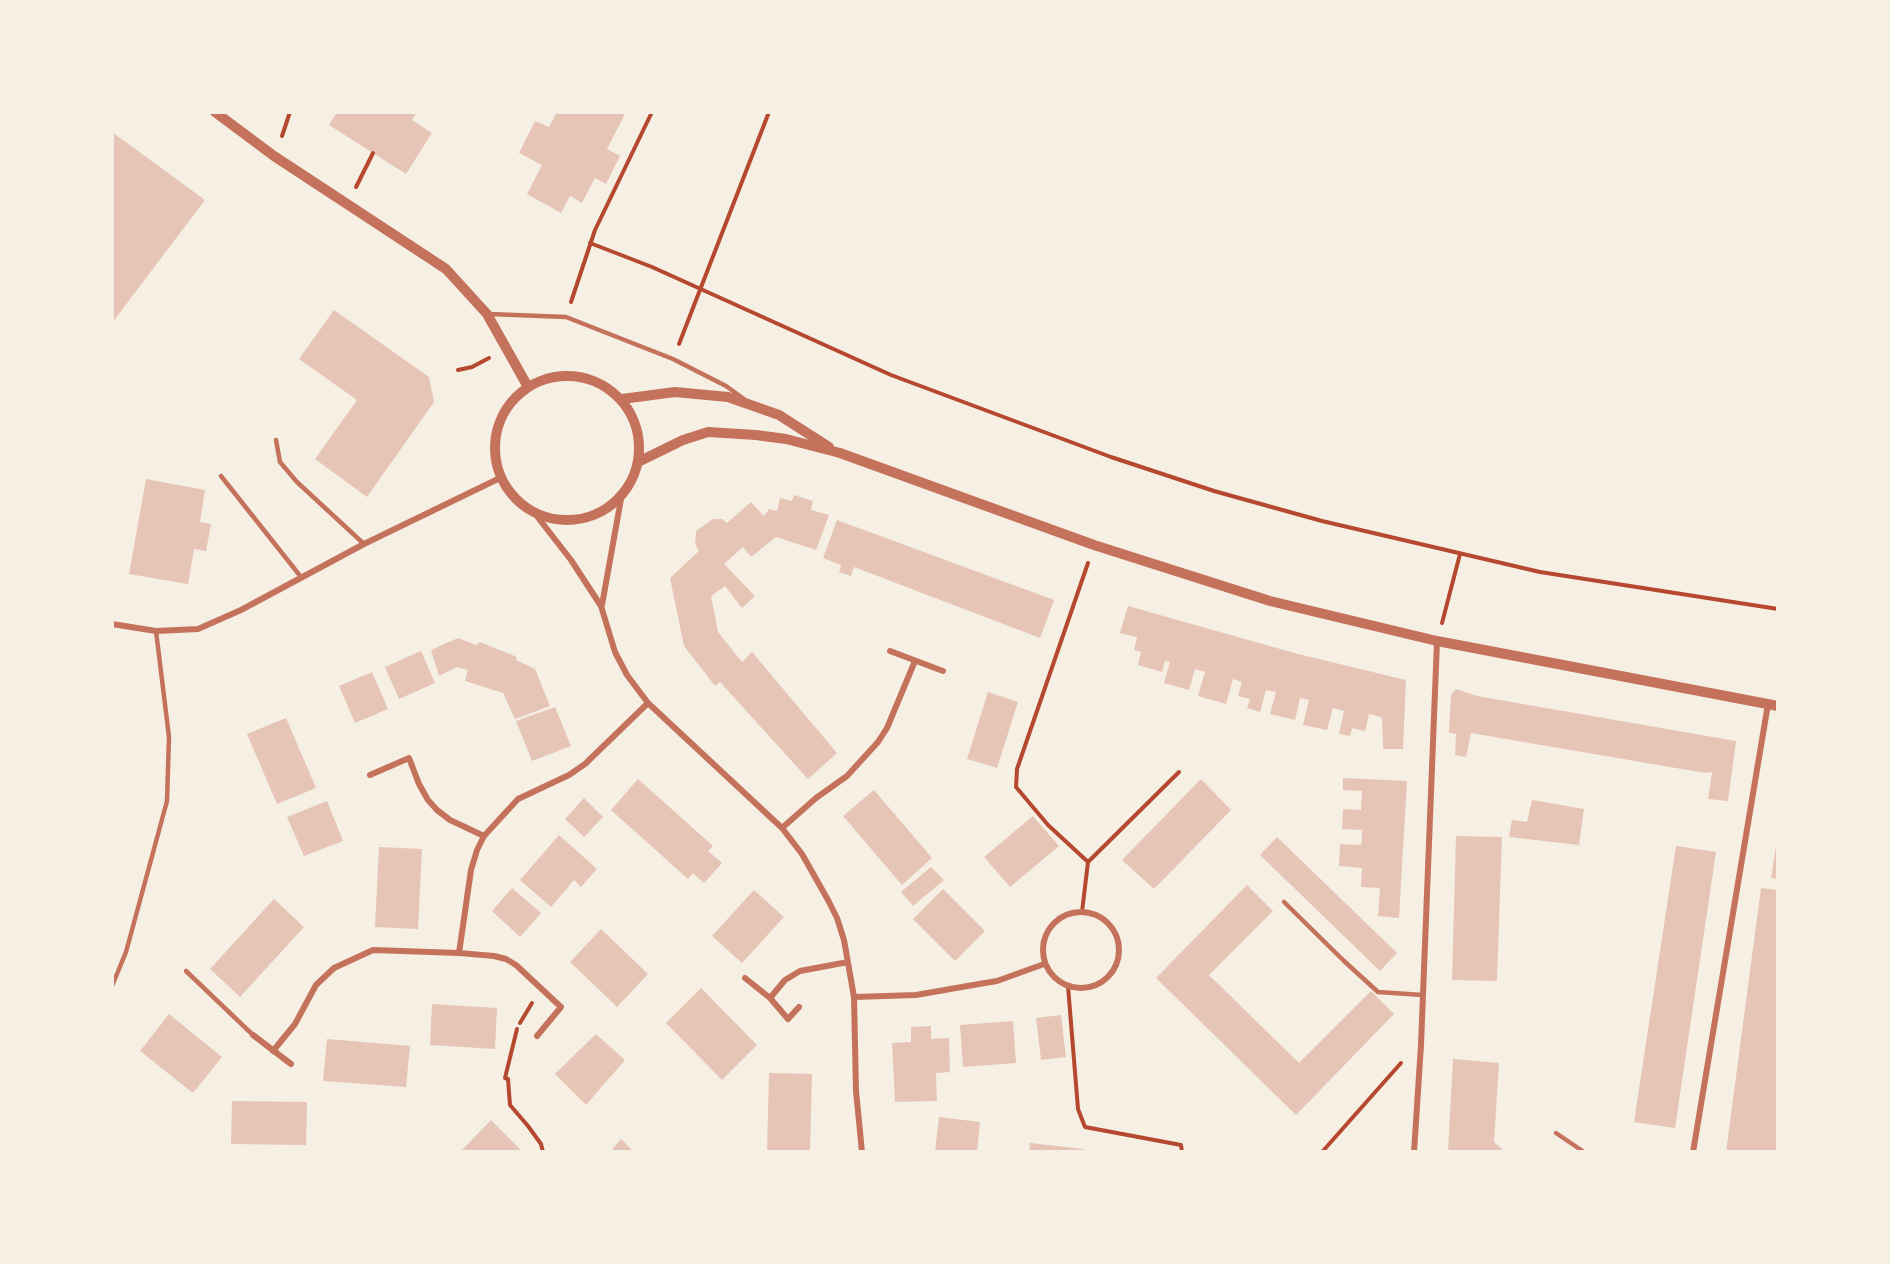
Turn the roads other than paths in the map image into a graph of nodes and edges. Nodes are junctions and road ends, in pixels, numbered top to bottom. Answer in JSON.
{"nodes":[{"id":1,"x":215,"y":112,"type":"edge"},
{"id":2,"x":487,"y":314,"type":"junction"},
{"id":3,"x":528,"y":387,"type":"junction"},
{"id":4,"x":622,"y":399,"type":"junction"},
{"id":5,"x":755,"y":406,"type":"junction"},
{"id":6,"x":276,"y":440,"type":"dead end"},
{"id":7,"x":840,"y":453,"type":"junction"},
{"id":8,"x":638,"y":462,"type":"junction"},
{"id":9,"x":221,"y":476,"type":"dead end"},
{"id":10,"x":500,"y":478,"type":"junction"},
{"id":11,"x":621,"y":499,"type":"junction"},
{"id":12,"x":536,"y":515,"type":"junction"},
{"id":13,"x":364,"y":544,"type":"junction"},
{"id":14,"x":301,"y":577,"type":"junction"},
{"id":15,"x":602,"y":606,"type":"junction"},
{"id":16,"x":112,"y":624,"type":"edge"},
{"id":17,"x":156,"y":631,"type":"junction"},
{"id":18,"x":1437,"y":641,"type":"junction"},
{"id":19,"x":890,"y":651,"type":"dead end"},
{"id":20,"x":915,"y":661,"type":"junction"},
{"id":21,"x":943,"y":671,"type":"dead end"},
{"id":22,"x":648,"y":703,"type":"junction"},
{"id":23,"x":1773,"y":705,"type":"edge"},
{"id":24,"x":370,"y":775,"type":"dead end"},
{"id":25,"x":782,"y":828,"type":"junction"},
{"id":26,"x":484,"y":836,"type":"junction"},
{"id":27,"x":1284,"y":902,"type":"dead end"},
{"id":28,"x":459,"y":953,"type":"junction"},
{"id":29,"x":848,"y":962,"type":"junction"},
{"id":30,"x":1044,"y":964,"type":"junction"},
{"id":31,"x":186,"y":971,"type":"dead end"},
{"id":32,"x":745,"y":978,"type":"dead end"},
{"id":33,"x":112,"y":986,"type":"edge"},
{"id":34,"x":1423,"y":995,"type":"junction"},
{"id":35,"x":854,"y":997,"type":"junction"},
{"id":36,"x":770,"y":998,"type":"junction"},
{"id":37,"x":799,"y":1006,"type":"dead end"},
{"id":38,"x":253,"y":1035,"type":"joint"},
{"id":39,"x":537,"y":1036,"type":"dead end"},
{"id":40,"x":273,"y":1051,"type":"junction"},
{"id":41,"x":291,"y":1064,"type":"dead end"},
{"id":42,"x":1556,"y":1133,"type":"dead end"},
{"id":43,"x":862,"y":1152,"type":"edge"},
{"id":44,"x":1414,"y":1152,"type":"edge"},
{"id":45,"x":1584,"y":1152,"type":"edge"},
{"id":46,"x":1693,"y":1152,"type":"edge"}],
"edges":[{"from":1,"to":2,"type":"street"},
{"from":2,"to":3,"type":"street"},
{"from":2,"to":5,"type":"lane"},
{"from":3,"to":4,"type":"street"},
{"from":3,"to":10,"type":"street"},
{"from":4,"to":5,"type":"street"},
{"from":4,"to":8,"type":"street"},
{"from":5,"to":7,"type":"street"},
{"from":6,"to":13,"type":"lane"},
{"from":7,"to":8,"type":"street"},
{"from":7,"to":18,"type":"street"},
{"from":8,"to":11,"type":"street"},
{"from":9,"to":14,"type":"lane"},
{"from":10,"to":12,"type":"street"},
{"from":10,"to":13,"type":"street"},
{"from":11,"to":12,"type":"street"},
{"from":11,"to":15,"type":"street"},
{"from":12,"to":15,"type":"street"},
{"from":13,"to":14,"type":"street"},
{"from":14,"to":17,"type":"street"},
{"from":15,"to":22,"type":"street"},
{"from":16,"to":17,"type":"street"},
{"from":17,"to":33,"type":"lane"},
{"from":18,"to":23,"type":"street"},
{"from":18,"to":34,"type":"street"},
{"from":19,"to":20,"type":"street"},
{"from":20,"to":21,"type":"street"},
{"from":20,"to":25,"type":"street"},
{"from":22,"to":25,"type":"street"},
{"from":22,"to":26,"type":"street"},
{"from":23,"to":46,"type":"street"},
{"from":24,"to":26,"type":"street"},
{"from":25,"to":29,"type":"street"},
{"from":26,"to":28,"type":"street"},
{"from":27,"to":34,"type":"lane"},
{"from":28,"to":39,"type":"street"},
{"from":28,"to":40,"type":"street"},
{"from":29,"to":35,"type":"street"},
{"from":29,"to":36,"type":"street"},
{"from":30,"to":30,"type":"street"},
{"from":30,"to":35,"type":"street"},
{"from":31,"to":38,"type":"lane"},
{"from":32,"to":36,"type":"street"},
{"from":34,"to":44,"type":"street"},
{"from":35,"to":43,"type":"street"},
{"from":36,"to":37,"type":"street"},
{"from":38,"to":40,"type":"street"},
{"from":40,"to":41,"type":"street"},
{"from":42,"to":45,"type":"lane"}]}
